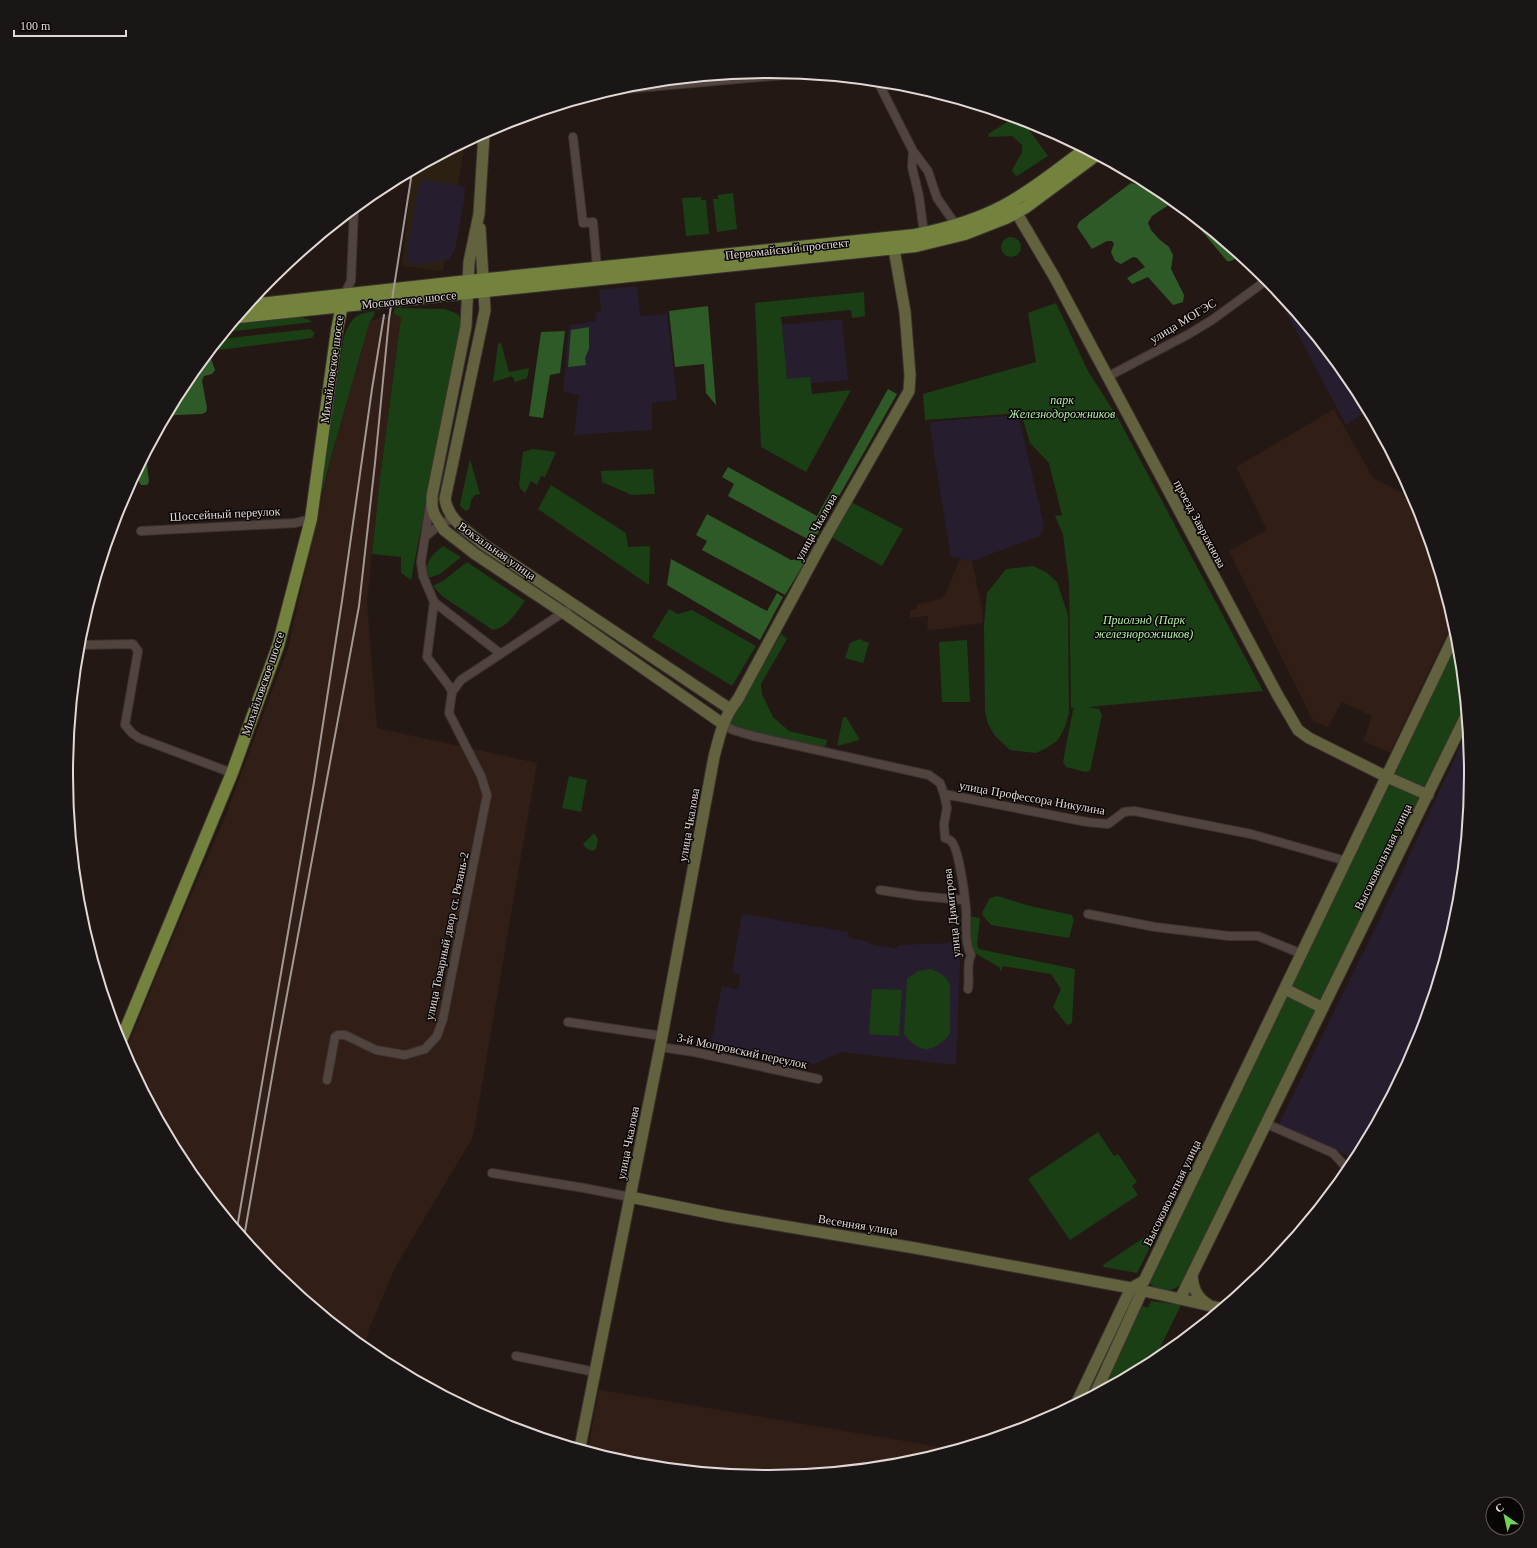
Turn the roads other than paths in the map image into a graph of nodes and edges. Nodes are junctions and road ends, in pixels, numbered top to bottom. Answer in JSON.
{"nodes":[{"id":1,"x":881,"y":88,"type":"edge"},
{"id":2,"x":573,"y":137,"type":"dead end"},
{"id":3,"x":484,"y":140,"type":"edge"},
{"id":4,"x":913,"y":151,"type":"junction"},
{"id":5,"x":1080,"y":152,"type":"edge"},
{"id":6,"x":1091,"y":159,"type":"edge"},
{"id":7,"x":1010,"y":202,"type":"junction"},
{"id":8,"x":1017,"y":212,"type":"junction"},
{"id":9,"x":479,"y":214,"type":"junction"},
{"id":10,"x":354,"y":216,"type":"edge"},
{"id":11,"x":956,"y":225,"type":"junction"},
{"id":12,"x":924,"y":233,"type":"junction"},
{"id":13,"x":894,"y":249,"type":"junction"},
{"id":14,"x":597,"y":268,"type":"junction"},
{"id":15,"x":483,"y":279,"type":"junction"},
{"id":16,"x":468,"y":281,"type":"junction"},
{"id":17,"x":1262,"y":284,"type":"edge"},
{"id":18,"x":483,"y":292,"type":"junction"},
{"id":19,"x":468,"y":294,"type":"junction"},
{"id":20,"x":344,"y":295,"type":"junction"},
{"id":21,"x":256,"y":304,"type":"edge"},
{"id":22,"x":341,"y":307,"type":"junction"},
{"id":23,"x":245,"y":316,"type":"edge"},
{"id":24,"x":1107,"y":377,"type":"junction"},
{"id":25,"x":432,"y":496,"type":"junction"},
{"id":26,"x":311,"y":519,"type":"junction"},
{"id":27,"x":454,"y":520,"type":"junction"},
{"id":28,"x":440,"y":525,"type":"junction"},
{"id":29,"x":140,"y":531,"type":"dead end"},
{"id":30,"x":425,"y":537,"type":"junction"},
{"id":31,"x":434,"y":602,"type":"junction"},
{"id":32,"x":573,"y":604,"type":"junction"},
{"id":33,"x":564,"y":613,"type":"junction"},
{"id":34,"x":1452,"y":641,"type":"edge"},
{"id":35,"x":85,"y":644,"type":"edge"},
{"id":36,"x":501,"y":654,"type":"junction"},
{"id":37,"x":452,"y":692,"type":"junction"},
{"id":38,"x":730,"y":709,"type":"junction"},
{"id":39,"x":722,"y":724,"type":"junction"},
{"id":40,"x":1463,"y":725,"type":"edge"},
{"id":41,"x":232,"y":773,"type":"junction"},
{"id":42,"x":1387,"y":777,"type":"junction"},
{"id":43,"x":944,"y":794,"type":"junction"},
{"id":44,"x":1428,"y":795,"type":"junction"},
{"id":45,"x":1346,"y":862,"type":"junction"},
{"id":46,"x":880,"y":890,"type":"dead end"},
{"id":47,"x":965,"y":900,"type":"junction"},
{"id":48,"x":1088,"y":914,"type":"dead end"},
{"id":49,"x":1302,"y":954,"type":"junction"},
{"id":50,"x":968,"y":989,"type":"dead end"},
{"id":51,"x":1285,"y":989,"type":"junction"},
{"id":52,"x":1323,"y":1008,"type":"junction"},
{"id":53,"x":568,"y":1022,"type":"dead end"},
{"id":54,"x":124,"y":1034,"type":"edge"},
{"id":55,"x":662,"y":1036,"type":"junction"},
{"id":56,"x":660,"y":1047,"type":"junction"},
{"id":57,"x":328,"y":1080,"type":"dead end"},
{"id":58,"x":818,"y":1080,"type":"dead end"},
{"id":59,"x":1267,"y":1124,"type":"junction"},
{"id":60,"x":1344,"y":1164,"type":"edge"},
{"id":61,"x":492,"y":1173,"type":"dead end"},
{"id":62,"x":630,"y":1197,"type":"junction"},
{"id":63,"x":1192,"y":1275,"type":"junction"},
{"id":64,"x":1131,"y":1288,"type":"junction"},
{"id":65,"x":1142,"y":1291,"type":"junction"},
{"id":66,"x":1180,"y":1299,"type":"junction"},
{"id":67,"x":1215,"y":1307,"type":"edge"},
{"id":68,"x":516,"y":1356,"type":"dead end"},
{"id":69,"x":595,"y":1372,"type":"junction"},
{"id":70,"x":1099,"y":1385,"type":"edge"},
{"id":71,"x":1080,"y":1396,"type":"edge"},
{"id":72,"x":581,"y":1444,"type":"edge"}],
"edges":[{"from":1,"to":4,"type":"street"},
{"from":2,"to":14,"type":"street"},
{"from":3,"to":9,"type":"street","name":"Вокзальная улица"},
{"from":4,"to":11,"type":"street"},
{"from":4,"to":12,"type":"street"},
{"from":5,"to":7,"type":"main road","name":"Первомайский проспект"},
{"from":6,"to":8,"type":"main road","name":"Первомайский проспект"},
{"from":7,"to":8,"type":"street","name":"проезд Завражнова"},
{"from":7,"to":11,"type":"main road","name":"Первомайский проспект"},
{"from":8,"to":13,"type":"main road","name":"Первомайский проспект"},
{"from":8,"to":24,"type":"street","name":"проезд Завражнова"},
{"from":9,"to":15,"type":"street","name":"Вокзальная улица"},
{"from":9,"to":16,"type":"street","name":"Вокзальная улица"},
{"from":10,"to":20,"type":"street"},
{"from":11,"to":12,"type":"main road","name":"Первомайский проспект"},
{"from":12,"to":14,"type":"main road","name":"Первомайский проспект"},
{"from":13,"to":18,"type":"main road","name":"Первомайский проспект"},
{"from":13,"to":38,"type":"street","name":"улица Чкалова"},
{"from":14,"to":15,"type":"main road","name":"Первомайский проспект"},
{"from":15,"to":16,"type":"main road","name":"Первомайский проспект"},
{"from":15,"to":18,"type":"street","name":"Вокзальная улица"},
{"from":16,"to":19,"type":"street","name":"Вокзальная улица"},
{"from":16,"to":20,"type":"main road","name":"Московское шоссе"},
{"from":17,"to":24,"type":"street","name":"улица МОГЭС"},
{"from":18,"to":19,"type":"main road","name":"Московское шоссе"},
{"from":18,"to":27,"type":"street","name":"Вокзальная улица"},
{"from":19,"to":22,"type":"main road","name":"Московское шоссе"},
{"from":19,"to":25,"type":"street","name":"Вокзальная улица"},
{"from":20,"to":21,"type":"main road","name":"Московское шоссе"},
{"from":20,"to":22,"type":"main road","name":"Михайловское шоссе"},
{"from":22,"to":23,"type":"main road","name":"Московское шоссе"},
{"from":22,"to":26,"type":"main road","name":"Михайловское шоссе"},
{"from":24,"to":42,"type":"street","name":"проезд Завражнова"},
{"from":25,"to":28,"type":"street","name":"Вокзальная улица"},
{"from":25,"to":30,"type":"street"},
{"from":26,"to":29,"type":"street","name":"Шоссейный переулок"},
{"from":26,"to":41,"type":"main road","name":"Михайловское шоссе"},
{"from":27,"to":28,"type":"street"},
{"from":27,"to":32,"type":"street","name":"Вокзальная улица"},
{"from":28,"to":30,"type":"street"},
{"from":28,"to":33,"type":"street","name":"Вокзальная улица"},
{"from":30,"to":31,"type":"street"},
{"from":31,"to":36,"type":"street"},
{"from":31,"to":37,"type":"street"},
{"from":32,"to":33,"type":"street"},
{"from":32,"to":38,"type":"street","name":"Вокзальная улица"},
{"from":33,"to":36,"type":"street"},
{"from":33,"to":39,"type":"street","name":"Вокзальная улица"},
{"from":34,"to":42,"type":"street","name":"Высоковольтная улица"},
{"from":35,"to":41,"type":"street"},
{"from":36,"to":37,"type":"street"},
{"from":37,"to":57,"type":"street","name":"улица Товарный двор ст. Рязань-2"},
{"from":38,"to":39,"type":"street","name":"улица Чкалова"},
{"from":39,"to":43,"type":"street","name":"улица Профессора Никулина"},
{"from":39,"to":55,"type":"street","name":"улица Чкалова"},
{"from":40,"to":44,"type":"street","name":"Высоковольтная улица"},
{"from":41,"to":54,"type":"main road","name":"Михайловское шоссе"},
{"from":42,"to":44,"type":"street","name":"проезд Завражнова"},
{"from":42,"to":45,"type":"street","name":"Высоковольтная улица"},
{"from":43,"to":45,"type":"street","name":"улица Профессора Никулина"},
{"from":43,"to":47,"type":"street","name":"улица Димитрова"},
{"from":44,"to":52,"type":"street","name":"Высоковольтная улица"},
{"from":45,"to":49,"type":"street","name":"Высоковольтная улица"},
{"from":46,"to":47,"type":"street"},
{"from":47,"to":50,"type":"street","name":"улица Димитрова"},
{"from":48,"to":49,"type":"street"},
{"from":49,"to":51,"type":"street","name":"Высоковольтная улица"},
{"from":51,"to":52,"type":"street"},
{"from":51,"to":64,"type":"street","name":"Высоковольтная улица"},
{"from":52,"to":59,"type":"street","name":"Высоковольтная улица"},
{"from":53,"to":55,"type":"street","name":"3-й Мопровский переулок"},
{"from":55,"to":56,"type":"street","name":"улица Чкалова"},
{"from":56,"to":58,"type":"street","name":"3-й Мопровский переулок"},
{"from":56,"to":62,"type":"street","name":"улица Чкалова"},
{"from":59,"to":60,"type":"street"},
{"from":59,"to":63,"type":"street","name":"Высоковольтная улица"},
{"from":61,"to":62,"type":"street","name":"Весенняя улица"},
{"from":62,"to":64,"type":"street","name":"Весенняя улица"},
{"from":62,"to":69,"type":"street","name":"улица Чкалова"},
{"from":63,"to":66,"type":"street","name":"Высоковольтная улица"},
{"from":63,"to":67,"type":"street"},
{"from":64,"to":65,"type":"street","name":"Весенняя улица"},
{"from":64,"to":71,"type":"street","name":"Высоковольтная улица"},
{"from":65,"to":66,"type":"street","name":"Весенняя улица"},
{"from":65,"to":70,"type":"street"},
{"from":66,"to":67,"type":"street","name":"Весенняя улица"},
{"from":68,"to":69,"type":"street"},
{"from":69,"to":72,"type":"street","name":"улица Чкалова"}]}
